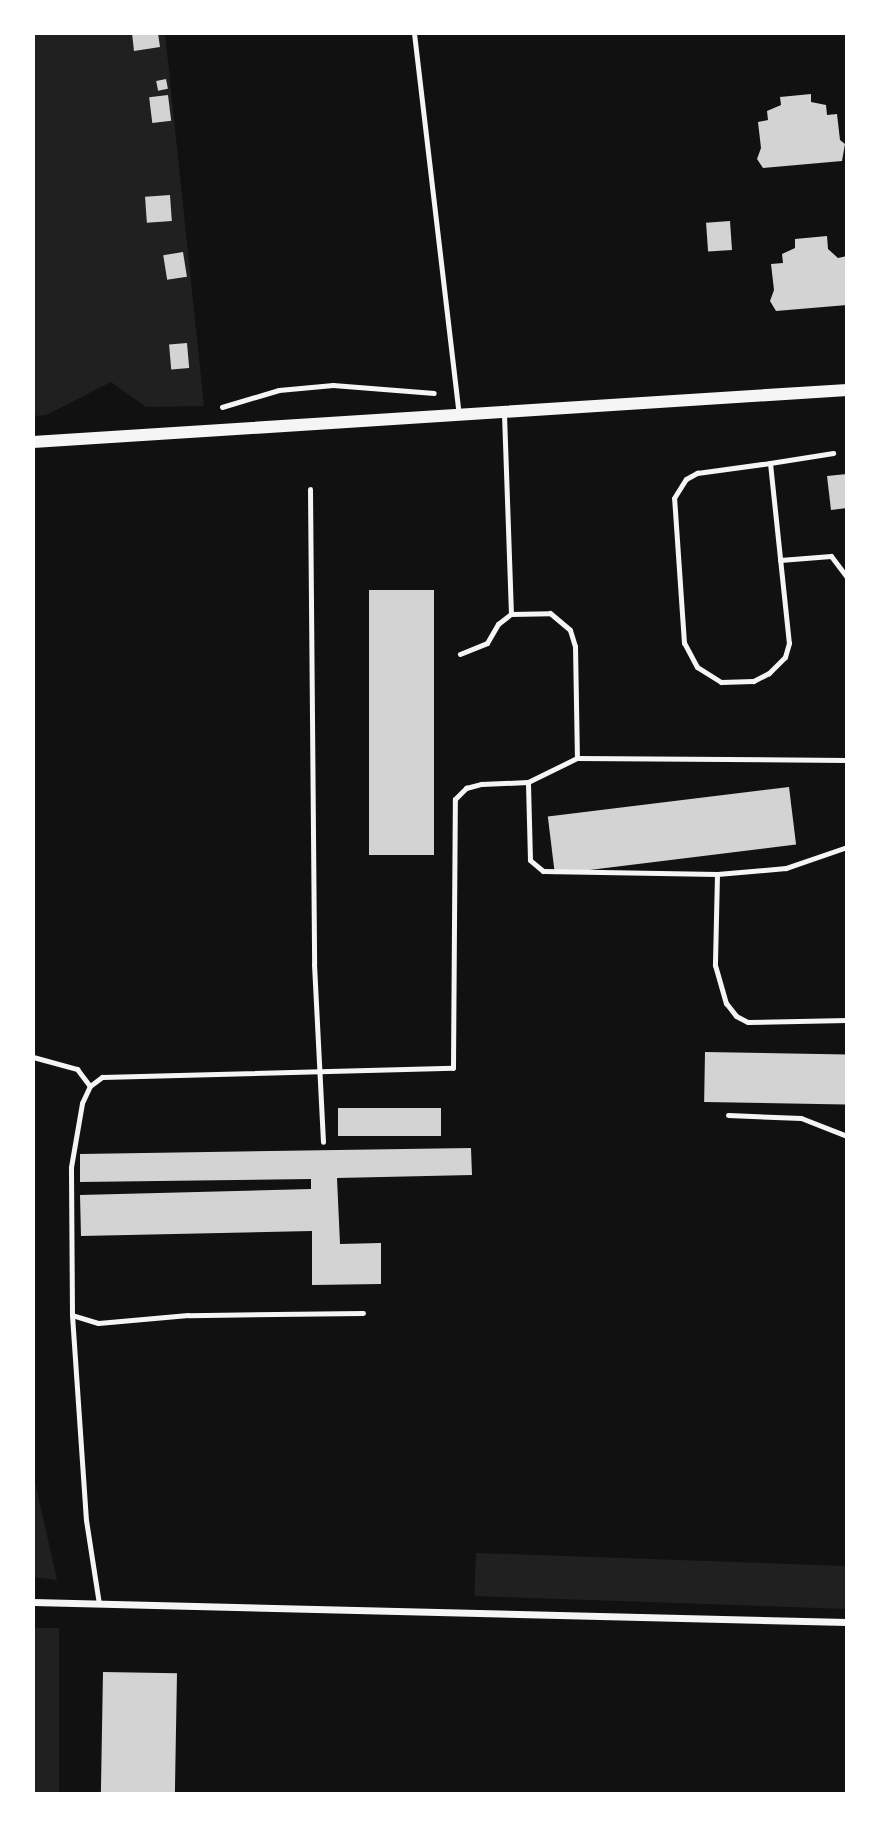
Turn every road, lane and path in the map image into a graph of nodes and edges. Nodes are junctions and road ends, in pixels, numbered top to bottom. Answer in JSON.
{"nodes":[{"id":1,"x":414,"y":33,"type":"edge"},
{"id":2,"x":847,"y":390,"type":"edge"},
{"id":3,"x":504,"y":413,"type":"junction"},
{"id":4,"x":458,"y":416,"type":"junction"},
{"id":5,"x":33,"y":442,"type":"edge"},
{"id":6,"x":833,"y":453,"type":"dead end"},
{"id":7,"x":770,"y":463,"type":"junction"},
{"id":8,"x":310,"y":489,"type":"dead end"},
{"id":9,"x":780,"y":560,"type":"junction"},
{"id":10,"x":847,"y":577,"type":"edge"},
{"id":11,"x":511,"y":614,"type":"junction"},
{"id":12,"x":460,"y":654,"type":"dead end"},
{"id":13,"x":577,"y":758,"type":"junction"},
{"id":14,"x":847,"y":760,"type":"edge"},
{"id":15,"x":528,"y":782,"type":"junction"},
{"id":16,"x":847,"y":847,"type":"edge"},
{"id":17,"x":717,"y":874,"type":"junction"},
{"id":18,"x":847,"y":1020,"type":"edge"},
{"id":19,"x":33,"y":1057,"type":"edge"},
{"id":20,"x":323,"y":1074,"type":"junction"},
{"id":21,"x":90,"y":1086,"type":"junction"},
{"id":22,"x":728,"y":1115,"type":"dead end"},
{"id":23,"x":847,"y":1136,"type":"edge"},
{"id":24,"x":323,"y":1142,"type":"dead end"},
{"id":25,"x":363,"y":1313,"type":"dead end"},
{"id":26,"x":72,"y":1315,"type":"junction"},
{"id":27,"x":33,"y":1602,"type":"edge"},
{"id":28,"x":99,"y":1604,"type":"junction"},
{"id":29,"x":847,"y":1622,"type":"edge"}],
"edges":[{"from":1,"to":4,"type":"lane"},
{"from":2,"to":3,"type":"street"},
{"from":3,"to":4,"type":"street"},
{"from":3,"to":11,"type":"lane"},
{"from":4,"to":5,"type":"street"},
{"from":6,"to":7,"type":"lane"},
{"from":7,"to":9,"type":"lane"},
{"from":7,"to":9,"type":"lane"},
{"from":8,"to":20,"type":"lane"},
{"from":9,"to":10,"type":"lane"},
{"from":11,"to":12,"type":"lane"},
{"from":11,"to":13,"type":"lane"},
{"from":13,"to":14,"type":"lane"},
{"from":13,"to":15,"type":"lane"},
{"from":15,"to":17,"type":"lane"},
{"from":15,"to":20,"type":"lane"},
{"from":16,"to":17,"type":"lane"},
{"from":17,"to":18,"type":"lane"},
{"from":19,"to":21,"type":"lane"},
{"from":20,"to":21,"type":"lane"},
{"from":20,"to":24,"type":"lane"},
{"from":21,"to":26,"type":"lane"},
{"from":22,"to":23,"type":"lane"},
{"from":25,"to":26,"type":"lane"},
{"from":26,"to":28,"type":"lane"},
{"from":27,"to":28,"type":"street"},
{"from":28,"to":29,"type":"street"}]}
